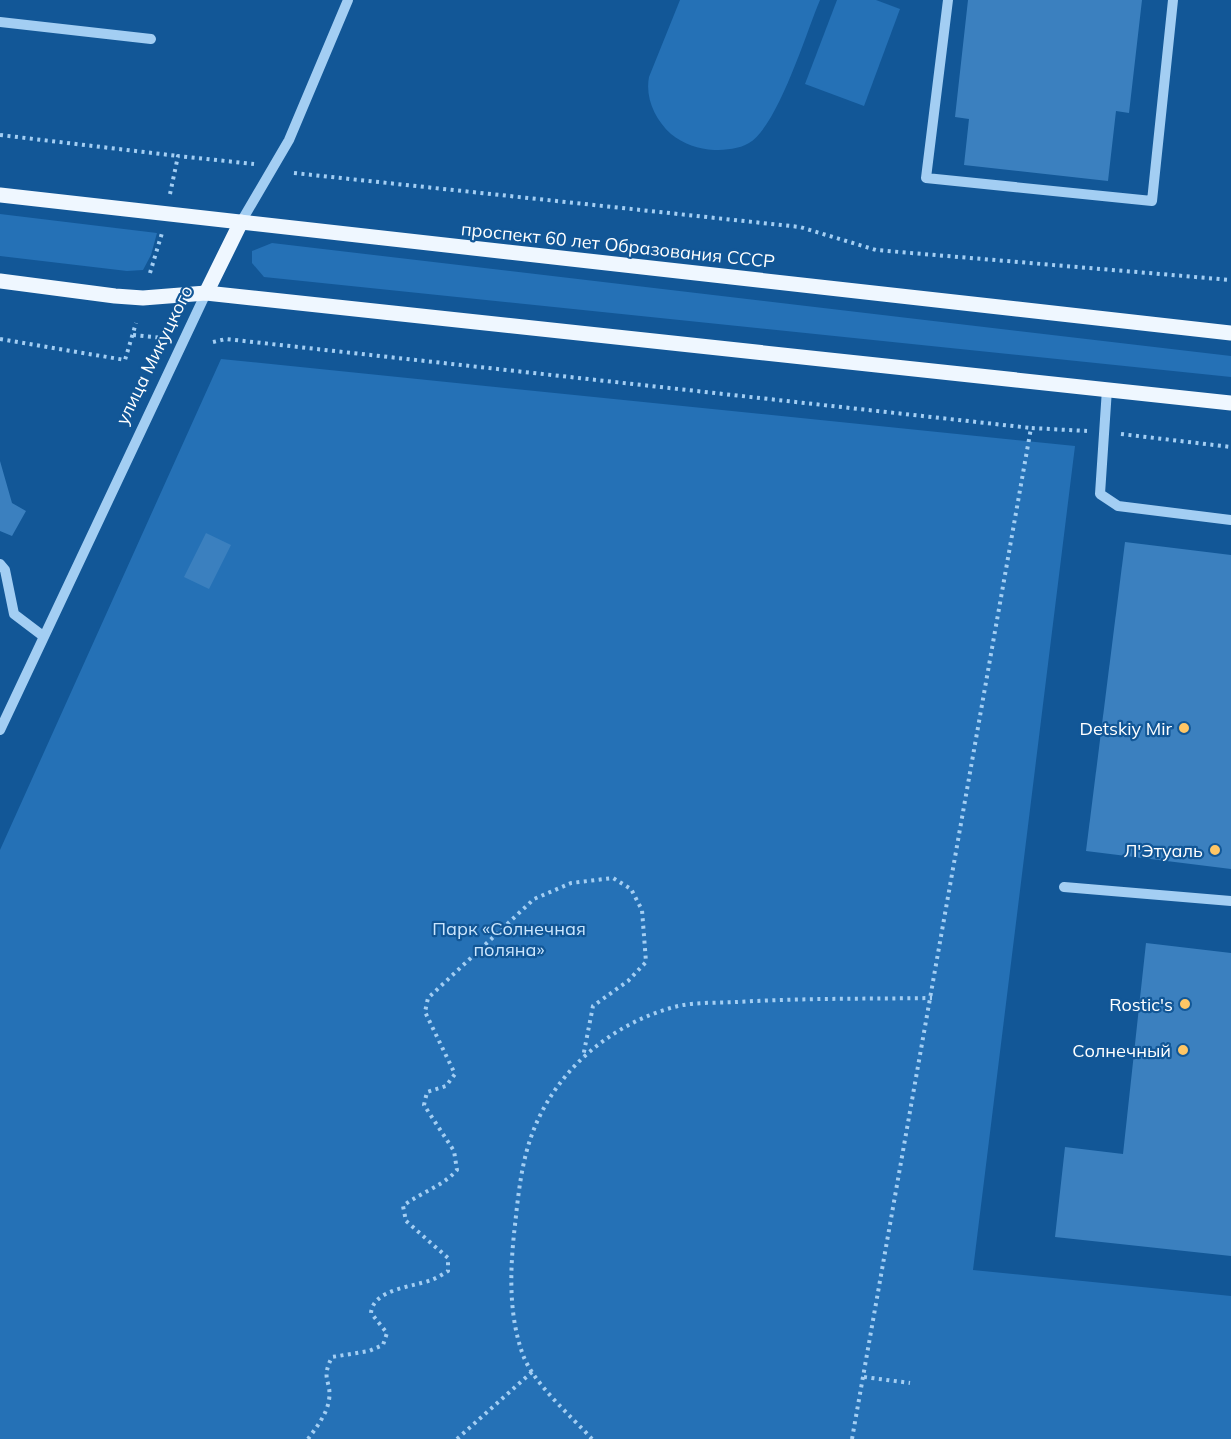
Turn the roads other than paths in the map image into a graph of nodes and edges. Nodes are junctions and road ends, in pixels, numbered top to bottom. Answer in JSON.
{"nodes":[{"id":1,"x":348,"y":0,"type":"edge"},
{"id":2,"x":948,"y":0,"type":"edge"},
{"id":3,"x":1173,"y":0,"type":"edge"},
{"id":4,"x":0,"y":22,"type":"edge"},
{"id":5,"x":152,"y":39,"type":"dead end"},
{"id":6,"x":0,"y":195,"type":"edge"},
{"id":7,"x":241,"y":222,"type":"junction"},
{"id":8,"x":0,"y":281,"type":"edge"},
{"id":9,"x":206,"y":293,"type":"junction"},
{"id":10,"x":1231,"y":333,"type":"edge"},
{"id":11,"x":1107,"y":389,"type":"junction"},
{"id":12,"x":1231,"y":403,"type":"edge"},
{"id":13,"x":1231,"y":520,"type":"edge"},
{"id":14,"x":0,"y":564,"type":"edge"},
{"id":15,"x":43,"y":636,"type":"junction"},
{"id":16,"x":0,"y":730,"type":"edge"},
{"id":17,"x":1064,"y":887,"type":"dead end"},
{"id":18,"x":1231,"y":901,"type":"edge"}],
"edges":[{"from":1,"to":7,"type":"street","name":"улица Микуцкого"},
{"from":2,"to":3,"type":"street"},
{"from":4,"to":5,"type":"street"},
{"from":6,"to":7,"type":"main road","name":"проспект 60 лет Образования СССР"},
{"from":7,"to":9,"type":"main road","name":"улица Микуцкого"},
{"from":7,"to":10,"type":"main road","name":"проспект 60 лет Образования СССР"},
{"from":8,"to":9,"type":"main road"},
{"from":9,"to":11,"type":"main road"},
{"from":9,"to":15,"type":"street","name":"улица Микуцкого"},
{"from":11,"to":12,"type":"main road"},
{"from":11,"to":13,"type":"street"},
{"from":14,"to":15,"type":"street"},
{"from":15,"to":16,"type":"street","name":"улица Микуцкого"},
{"from":17,"to":18,"type":"street"}]}
